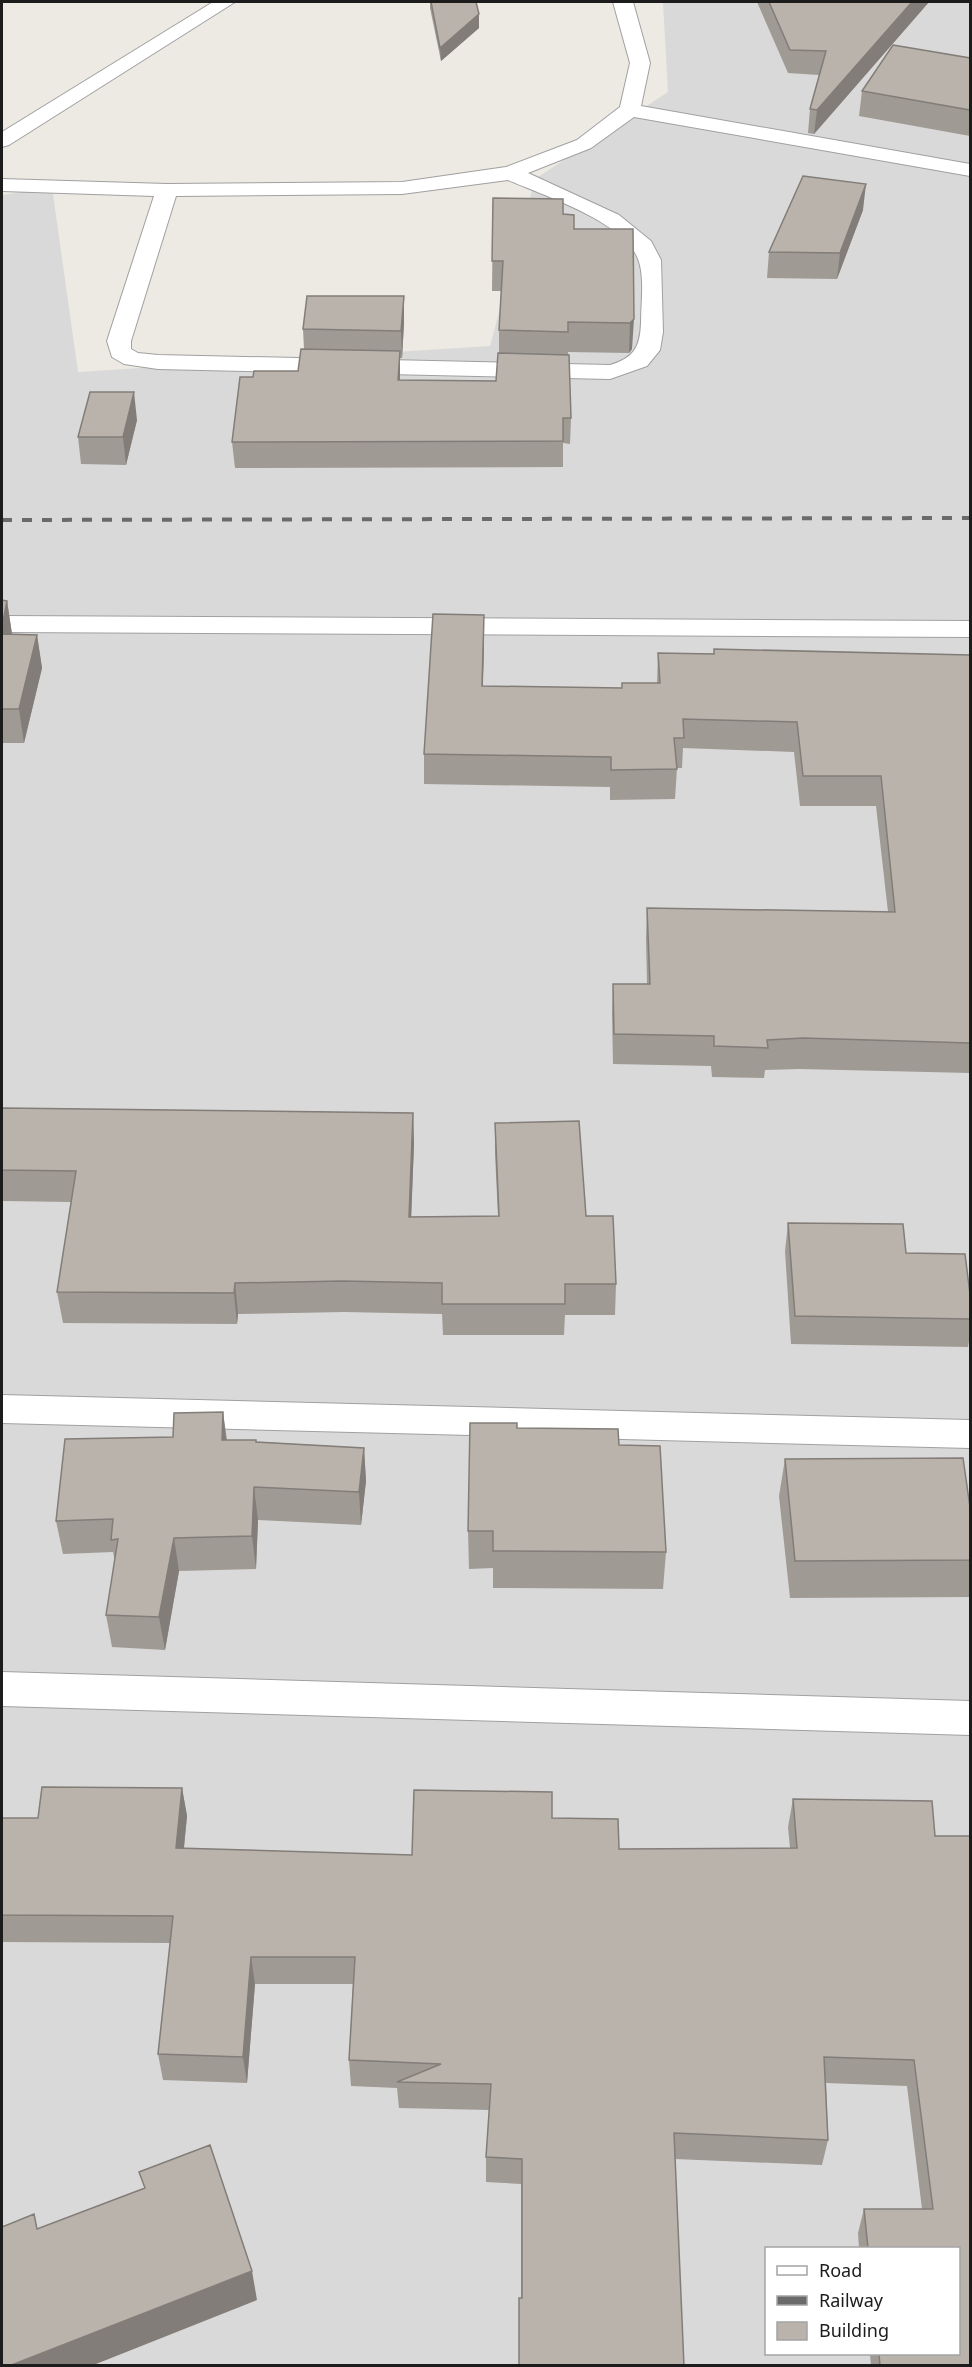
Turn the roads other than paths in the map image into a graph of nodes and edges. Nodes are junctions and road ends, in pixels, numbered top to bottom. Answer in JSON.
{"nodes":[{"id":1,"x":225,"y":2,"type":"edge"},
{"id":2,"x":623,"y":2,"type":"edge"},
{"id":3,"x":630,"y":110,"type":"junction"},
{"id":4,"x":2,"y":141,"type":"edge"},
{"id":5,"x":970,"y":170,"type":"edge"},
{"id":6,"x":510,"y":173,"type":"junction"},
{"id":7,"x":2,"y":185,"type":"edge"},
{"id":8,"x":167,"y":190,"type":"junction"},
{"id":9,"x":2,"y":624,"type":"edge"},
{"id":10,"x":970,"y":629,"type":"edge"},
{"id":11,"x":2,"y":1409,"type":"edge"},
{"id":12,"x":970,"y":1434,"type":"edge"},
{"id":13,"x":2,"y":1689,"type":"edge"},
{"id":14,"x":970,"y":1718,"type":"edge"}],
"edges":[{"from":1,"to":4,"type":"street"},
{"from":2,"to":3,"type":"street"},
{"from":3,"to":5,"type":"street"},
{"from":3,"to":6,"type":"street"},
{"from":6,"to":8,"type":"street"},
{"from":6,"to":8,"type":"street"},
{"from":7,"to":8,"type":"street"},
{"from":9,"to":10,"type":"street"},
{"from":11,"to":12,"type":"street"},
{"from":13,"to":14,"type":"street"}]}
